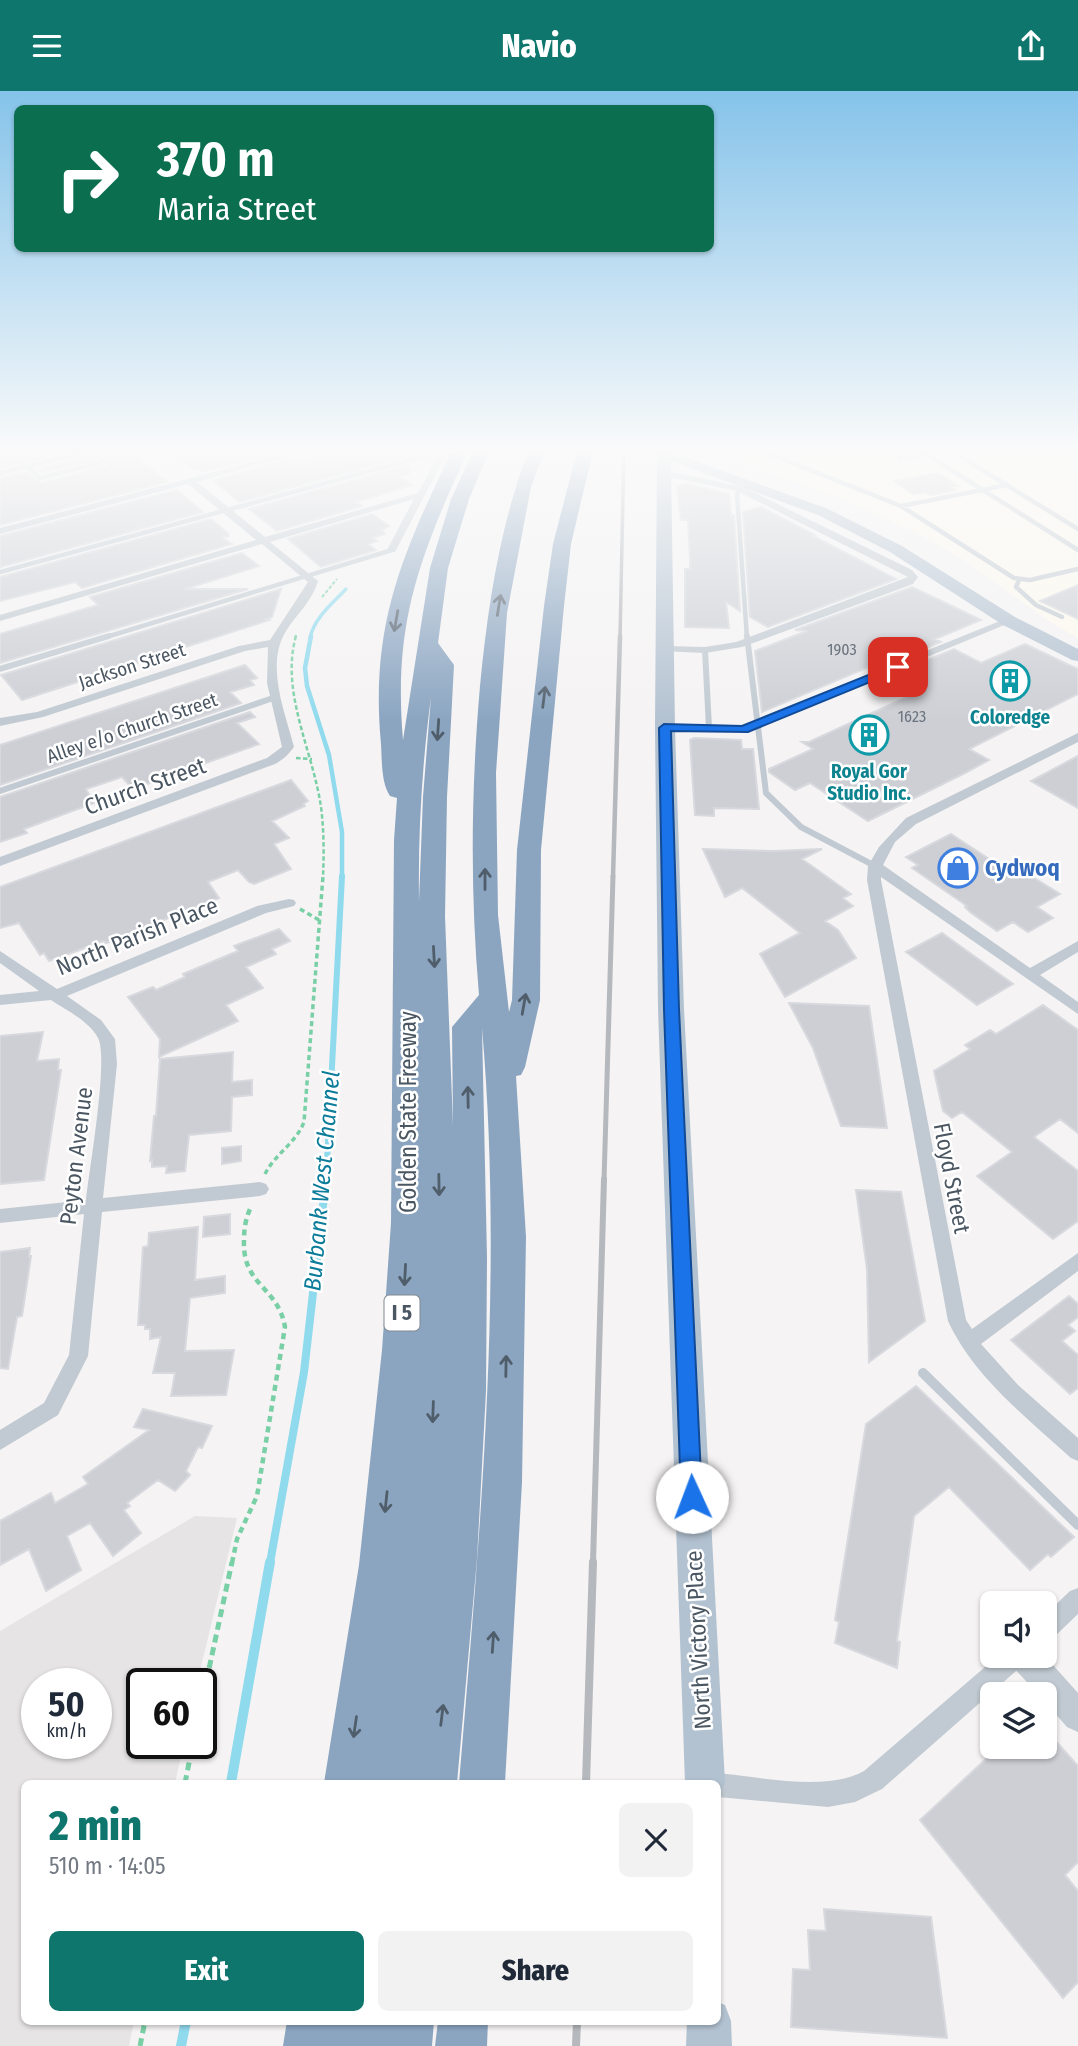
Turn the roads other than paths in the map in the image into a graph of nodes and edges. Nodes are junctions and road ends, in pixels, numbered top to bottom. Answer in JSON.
{"nodes":[{"id":1,"x":121,"y":538,"type":"edge"},
{"id":2,"x":261,"y":538,"type":"edge"},
{"id":3,"x":274,"y":538,"type":"edge"},
{"id":4,"x":398,"y":538,"type":"edge"},
{"id":5,"x":419,"y":538,"type":"edge"},
{"id":6,"x":448,"y":538,"type":"edge"},
{"id":7,"x":513,"y":538,"type":"edge"},
{"id":8,"x":563,"y":538,"type":"edge"},
{"id":9,"x":664,"y":538,"type":"edge"},
{"id":10,"x":740,"y":538,"type":"edge"},
{"id":11,"x":840,"y":538,"type":"edge"},
{"id":12,"x":875,"y":538,"type":"edge"},
{"id":13,"x":903,"y":538,"type":"edge"},
{"id":14,"x":952,"y":538,"type":"edge"},
{"id":15,"x":1059,"y":538,"type":"edge"},
{"id":16,"x":1077,"y":539,"type":"edge"},
{"id":17,"x":264,"y":541,"type":"junction"},
{"id":18,"x":1065,"y":542,"type":"junction"},
{"id":19,"x":392,"y":550,"type":"joint"},
{"id":20,"x":1078,"y":550,"type":"edge"},
{"id":21,"x":1078,"y":569,"type":"edge"},
{"id":22,"x":0,"y":572,"type":"edge"},
{"id":23,"x":307,"y":576,"type":"junction"},
{"id":24,"x":1019,"y":580,"type":"junction"},
{"id":25,"x":1062,"y":617,"type":"dead end"},
{"id":26,"x":0,"y":618,"type":"edge"},
{"id":27,"x":1009,"y":621,"type":"junction"},
{"id":28,"x":747,"y":642,"type":"junction"},
{"id":29,"x":274,"y":643,"type":"junction"},
{"id":30,"x":427,"y":643,"type":"junction"},
{"id":31,"x":1078,"y":645,"type":"edge"},
{"id":32,"x":665,"y":649,"type":"junction"},
{"id":33,"x":705,"y":650,"type":"junction"},
{"id":34,"x":1078,"y":656,"type":"edge"},
{"id":35,"x":0,"y":669,"type":"edge"},
{"id":36,"x":276,"y":697,"type":"junction"},
{"id":37,"x":0,"y":722,"type":"edge"},
{"id":38,"x":756,"y":725,"type":"junction"},
{"id":39,"x":664,"y":728,"type":"junction"},
{"id":40,"x":709,"y":728,"type":"junction"},
{"id":41,"x":1078,"y":737,"type":"edge"},
{"id":42,"x":0,"y":791,"type":"edge"},
{"id":43,"x":406,"y":840,"type":"junction"},
{"id":44,"x":0,"y":862,"type":"edge"},
{"id":45,"x":875,"y":866,"type":"junction"},
{"id":46,"x":289,"y":902,"type":"road end"},
{"id":47,"x":1078,"y":946,"type":"edge"},
{"id":48,"x":0,"y":956,"type":"edge"},
{"id":49,"x":1030,"y":975,"type":"junction"},
{"id":50,"x":58,"y":994,"type":"junction"},
{"id":51,"x":495,"y":995,"type":"junction"},
{"id":52,"x":0,"y":1000,"type":"edge"},
{"id":53,"x":1078,"y":1009,"type":"edge"},
{"id":54,"x":503,"y":1095,"type":"junction"},
{"id":55,"x":260,"y":1189,"type":"road end"},
{"id":56,"x":93,"y":1206,"type":"junction"},
{"id":57,"x":0,"y":1216,"type":"edge"},
{"id":58,"x":1078,"y":1261,"type":"edge"},
{"id":59,"x":968,"y":1343,"type":"junction"},
{"id":60,"x":923,"y":1374,"type":"dead end"},
{"id":61,"x":0,"y":1441,"type":"edge"},
{"id":62,"x":1078,"y":1451,"type":"edge"},
{"id":63,"x":1078,"y":1525,"type":"edge"},
{"id":64,"x":1078,"y":1599,"type":"edge"},
{"id":65,"x":1057,"y":1619,"type":"edge"},
{"id":66,"x":1002,"y":1668,"type":"edge"},
{"id":67,"x":1035,"y":1668,"type":"edge"},
{"id":68,"x":1078,"y":1716,"type":"edge"},
{"id":69,"x":347,"y":1780,"type":"edge"},
{"id":70,"x":390,"y":1780,"type":"edge"},
{"id":71,"x":434,"y":1780,"type":"edge"},
{"id":72,"x":482,"y":1780,"type":"edge"},
{"id":73,"x":705,"y":1780,"type":"edge"},
{"id":74,"x":721,"y":1785,"type":"edge"},
{"id":75,"x":312,"y":2025,"type":"edge"},
{"id":76,"x":360,"y":2025,"type":"edge"},
{"id":77,"x":409,"y":2025,"type":"edge"},
{"id":78,"x":463,"y":2025,"type":"edge"},
{"id":79,"x":709,"y":2025,"type":"edge"},
{"id":80,"x":309,"y":2046,"type":"edge"},
{"id":81,"x":357,"y":2046,"type":"edge"},
{"id":82,"x":406,"y":2046,"type":"edge"},
{"id":83,"x":461,"y":2046,"type":"edge"},
{"id":84,"x":709,"y":2046,"type":"edge"}],
"edges":[{"from":1,"to":22,"type":"lane"},
{"from":2,"to":17,"type":"street"},
{"from":3,"to":17,"type":"street"},
{"from":4,"to":19,"type":"street"},
{"from":5,"to":43,"type":"highway","one_way":true},
{"from":6,"to":30,"type":"highway","name":"Golden State Freeway","number":"I 5"},
{"from":51,"to":7,"type":"highway","one_way":true},
{"from":54,"to":8,"type":"highway","one_way":true},
{"from":9,"to":32,"type":"main road","name":"North Victory Place"},
{"from":10,"to":28,"type":"lane"},
{"from":11,"to":28,"type":"street"},
{"from":12,"to":27,"type":"main road"},
{"from":13,"to":31,"type":"main road"},
{"from":14,"to":24,"type":"lane"},
{"from":15,"to":18,"type":"lane"},
{"from":16,"to":18,"type":"lane"},
{"from":17,"to":23,"type":"street"},
{"from":17,"to":26,"type":"street"},
{"from":18,"to":20,"type":"lane"},
{"from":19,"to":23,"type":"lane"},
{"from":21,"to":24,"type":"lane"},
{"from":23,"to":29,"type":"street"},
{"from":23,"to":35,"type":"lane"},
{"from":24,"to":25,"type":"lane"},
{"from":27,"to":34,"type":"main road"},
{"from":27,"to":38,"type":"street"},
{"from":28,"to":33,"type":"street"},
{"from":28,"to":38,"type":"lane"},
{"from":29,"to":36,"type":"street"},
{"from":29,"to":37,"type":"street","name":"Jackson Street"},
{"from":30,"to":43,"type":"highway","name":"Golden State Freeway","number":"I 5"},
{"from":30,"to":70,"type":"highway","one_way":true},
{"from":32,"to":33,"type":"street"},
{"from":32,"to":39,"type":"main road","name":"North Victory Place"},
{"from":33,"to":40,"type":"lane"},
{"from":36,"to":42,"type":"lane","name":"Alley e/o Church Street"},
{"from":36,"to":44,"type":"street","name":"Church Street"},
{"from":38,"to":40,"type":"street"},
{"from":38,"to":45,"type":"lane"},
{"from":39,"to":40,"type":"street"},
{"from":39,"to":73,"type":"main road","name":"North Victory Place"},
{"from":41,"to":45,"type":"street"},
{"from":43,"to":69,"type":"highway","name":"Golden State Freeway","number":"I 5","one_way":true},
{"from":45,"to":49,"type":"street"},
{"from":45,"to":59,"type":"street","name":"Floyd Street"},
{"from":46,"to":50,"type":"street","name":"North Parish Place"},
{"from":47,"to":49,"type":"street"},
{"from":48,"to":50,"type":"street","name":"Peyton Avenue"},
{"from":49,"to":53,"type":"street"},
{"from":50,"to":52,"type":"street","name":"North Parish Place"},
{"from":50,"to":56,"type":"street","name":"Peyton Avenue"},
{"from":51,"to":54,"type":"highway"},
{"from":71,"to":51,"type":"highway","one_way":true},
{"from":72,"to":54,"type":"highway","one_way":true},
{"from":55,"to":56,"type":"street"},
{"from":56,"to":57,"type":"street"},
{"from":56,"to":61,"type":"street","name":"Peyton Avenue"},
{"from":58,"to":59,"type":"street"},
{"from":59,"to":62,"type":"street","name":"Floyd Street"},
{"from":60,"to":63,"type":"lane"},
{"from":64,"to":65,"type":"street"},
{"from":66,"to":74,"type":"street"},
{"from":67,"to":68,"type":"street"},
{"from":75,"to":80,"type":"highway"},
{"from":76,"to":81,"type":"highway"},
{"from":77,"to":82,"type":"highway"},
{"from":78,"to":83,"type":"highway"},
{"from":79,"to":84,"type":"main road"}]}
